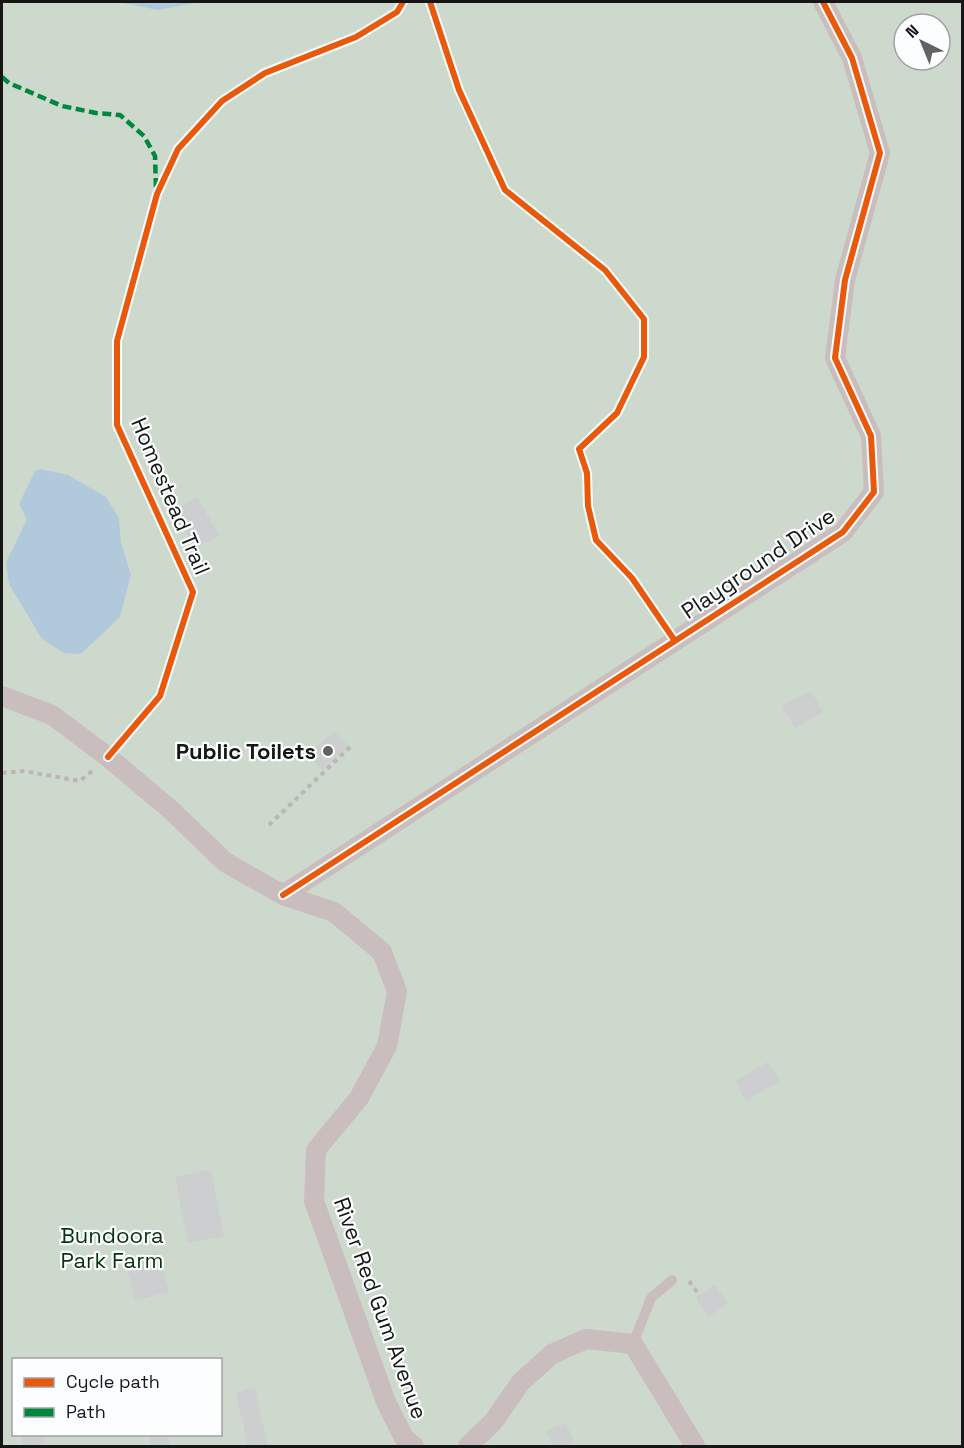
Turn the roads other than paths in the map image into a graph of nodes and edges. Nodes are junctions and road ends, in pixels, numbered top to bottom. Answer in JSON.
{"nodes":[{"id":1,"x":823,"y":2,"type":"edge"},
{"id":2,"x":2,"y":696,"type":"edge"},
{"id":3,"x":283,"y":895,"type":"junction"},
{"id":4,"x":672,"y":1280,"type":"dead end"},
{"id":5,"x":633,"y":1344,"type":"junction"},
{"id":6,"x":414,"y":1446,"type":"edge"},
{"id":7,"x":468,"y":1446,"type":"edge"},
{"id":8,"x":694,"y":1446,"type":"edge"}],
"edges":[{"from":1,"to":3,"type":"street","name":"Playground Drive"},
{"from":2,"to":3,"type":"street","name":"River Red Gum Avenue"},
{"from":3,"to":6,"type":"street","name":"River Red Gum Avenue"},
{"from":4,"to":5,"type":"lane"},
{"from":5,"to":7,"type":"street"},
{"from":5,"to":8,"type":"street"}]}
